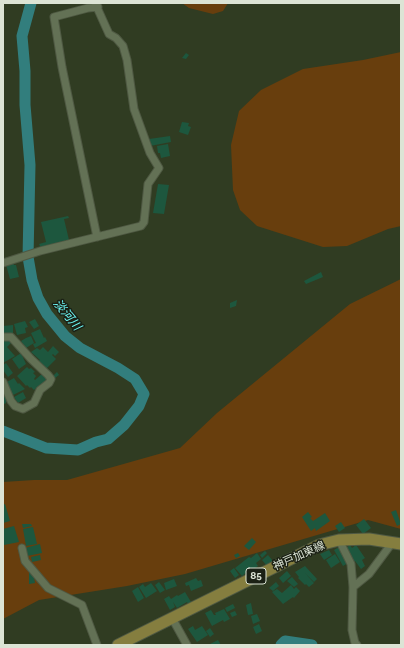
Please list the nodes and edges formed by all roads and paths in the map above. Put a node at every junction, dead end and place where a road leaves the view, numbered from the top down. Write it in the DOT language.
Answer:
graph roads {
  1 [pos="97,5"];
  2 [pos="97,237"];
  3 [pos="3,263"];
  4 [pos="3,337"];
  5 [pos="3,382"];
  6 [pos="339,540"];
  7 [pos="397,544"];
  8 [pos="22,548"];
  9 [pos="353,587"];
  10 [pos="172,618"];
  11 [pos="97,645"];
  12 [pos="118,645"];
  13 [pos="187,645"];
  14 [pos="357,645"];
  1 -- 2 [label="street"];
  1 -- 2 [label="street"];
  2 -- 3 [label="street"];
  4 -- 5 [label="street"];
  6 -- 7 [label="main road, 神戸加東線 / 85"];
  6 -- 9 [label="street"];
  6 -- 10 [label="main road, 神戸加東線 / 85"];
  7 -- 9 [label="street"];
  8 -- 11 [label="street"];
  9 -- 14 [label="street"];
  10 -- 12 [label="main road, 神戸加東線 / 85"];
  10 -- 13 [label="street"];
}
